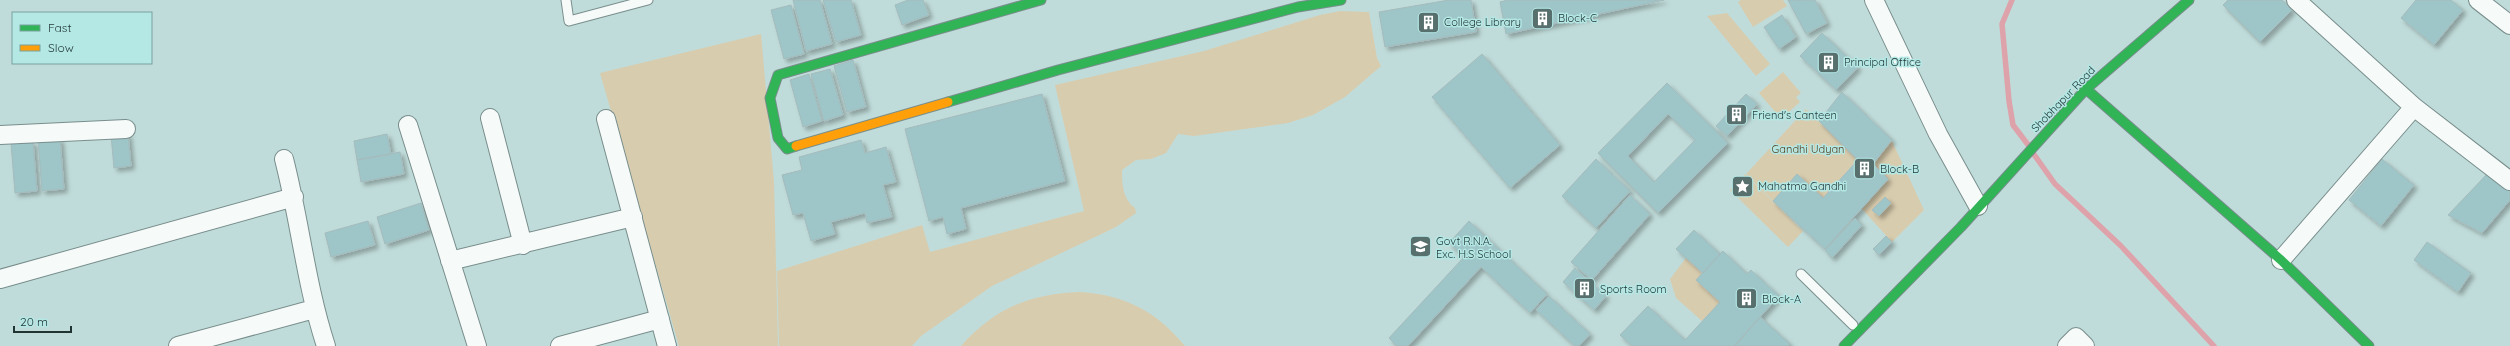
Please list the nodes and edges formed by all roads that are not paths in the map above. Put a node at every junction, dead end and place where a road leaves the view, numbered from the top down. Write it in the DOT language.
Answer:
graph roads {
  1 [pos="566,0"];
  2 [pos="648,0"];
  3 [pos="1041,0"];
  4 [pos="1341,0"];
  5 [pos="1874,0"];
  6 [pos="2189,0"];
  7 [pos="2296,0"];
  8 [pos="2478,0"];
  9 [pos="2510,25"];
  10 [pos="2086,89"];
  11 [pos="2414,107"];
  12 [pos="490,118"];
  13 [pos="606,119"];
  14 [pos="408,125"];
  15 [pos="126,129"];
  16 [pos="0,135"];
  17 [pos="284,159"];
  18 [pos="2510,181"];
  19 [pos="294,197"];
  20 [pos="1978,206"];
  21 [pos="632,217"];
  22 [pos="523,244"];
  23 [pos="2280,260"];
  24 [pos="450,261"];
  25 [pos="1800,274"];
  26 [pos="0,279"];
  27 [pos="314,309"];
  28 [pos="660,319"];
  29 [pos="1853,325"];
  30 [pos="178,346"];
  31 [pos="326,346"];
  32 [pos="477,346"];
  33 [pos="560,346"];
  34 [pos="667,346"];
  35 [pos="1834,346"];
  36 [pos="1844,346"];
  37 [pos="2067,346"];
  38 [pos="2085,346"];
  39 [pos="2369,346"];
  1 -- 2 [label="lane"];
  3 -- 4 [label="street"];
  5 -- 20 [label="street"];
  6 -- 10 [label="street, Shobhapur Road"];
  7 -- 11 [label="street"];
  8 -- 9 [label="street"];
  10 -- 20 [label="street, Shobhapur Road"];
  10 -- 23 [label="street"];
  11 -- 18 [label="street"];
  11 -- 23 [label="street"];
  12 -- 22 [label="street"];
  13 -- 21 [label="street"];
  14 -- 24 [label="street"];
  15 -- 16 [label="street"];
  17 -- 19 [label="street"];
  19 -- 26 [label="street"];
  19 -- 27 [label="street"];
  20 -- 29 [label="street, Shobhapur Road"];
  20 -- 36 [label="street, Shobhapur Road"];
  21 -- 22 [label="street"];
  21 -- 28 [label="street"];
  22 -- 24 [label="street"];
  23 -- 39 [label="street"];
  24 -- 32 [label="street"];
  25 -- 29 [label="lane"];
  27 -- 30 [label="street"];
  27 -- 31 [label="street"];
  28 -- 33 [label="street"];
  28 -- 34 [label="street"];
  29 -- 35 [label="street, Shobhapur Road"];
  37 -- 38 [label="street"];
}
